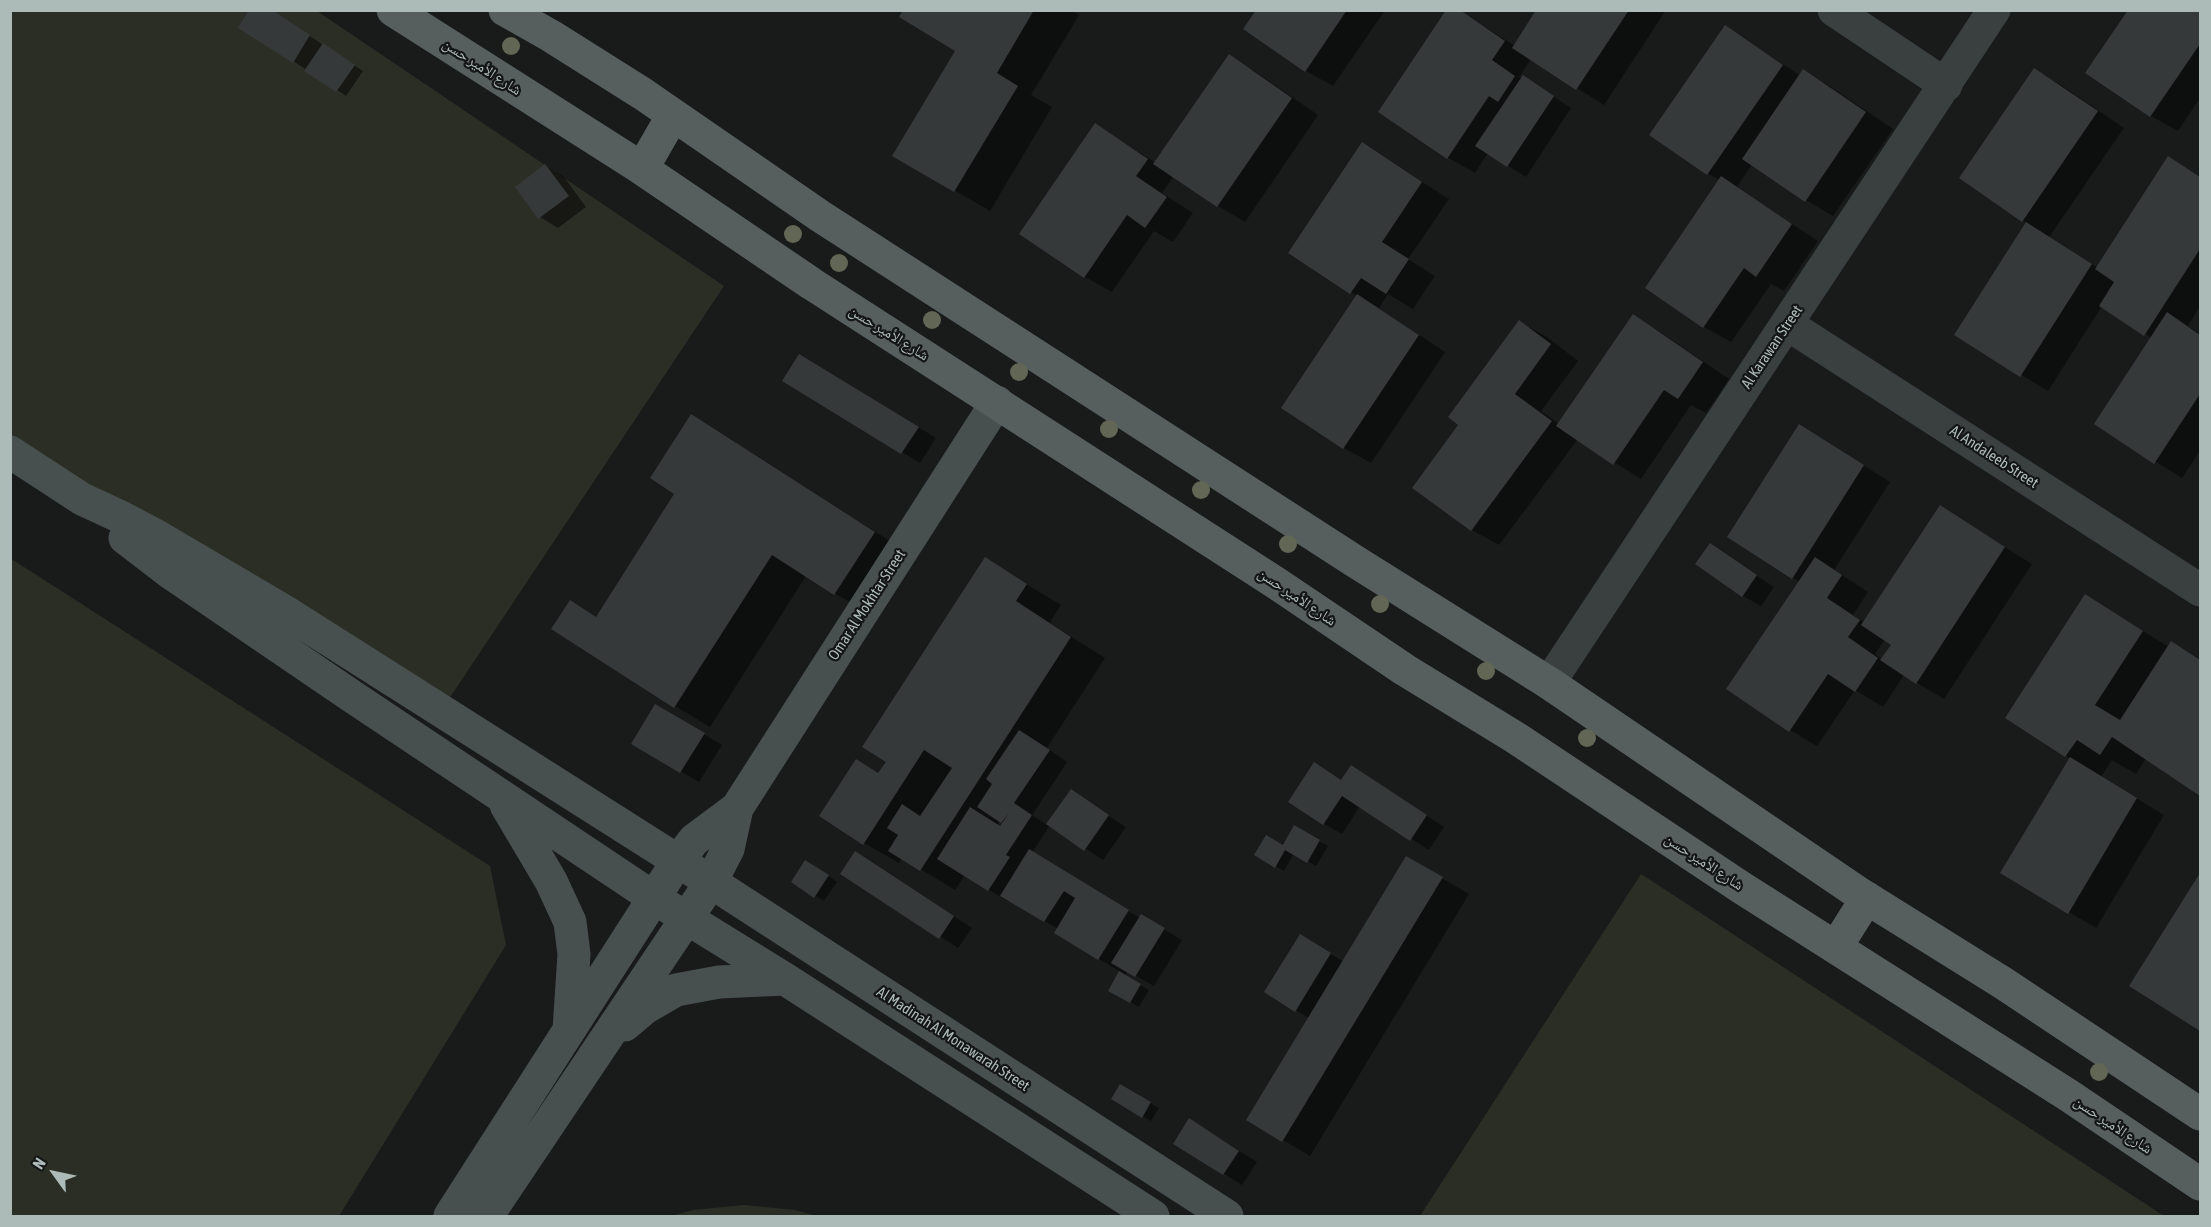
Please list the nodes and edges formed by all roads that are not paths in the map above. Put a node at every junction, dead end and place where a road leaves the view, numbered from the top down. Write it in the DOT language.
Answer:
graph roads {
  1 [pos="393,10"];
  2 [pos="505,10"];
  3 [pos="1834,10"];
  4 [pos="1994,10"];
  5 [pos="1946,85"];
  6 [pos="673,116"];
  7 [pos="642,170"];
  8 [pos="1787,324"];
  9 [pos="997,402"];
  10 [pos="10,452"];
  11 [pos="82,499"];
  12 [pos="2200,590"];
  13 [pos="1549,683"];
  14 [pos="500,795"];
  15 [pos="737,808"];
  16 [pos="677,862"];
  17 [pos="711,882"];
  18 [pos="654,898"];
  19 [pos="1867,898"];
  20 [pos="686,918"];
  21 [pos="1836,947"];
  22 [pos="785,979"];
  23 [pos="569,1033"];
  24 [pos="601,1046"];
  25 [pos="2200,1114"];
  26 [pos="2200,1184"];
  27 [pos="450,1216"];
  28 [pos="487,1216"];
  29 [pos="1153,1216"];
  30 [pos="1227,1216"];
  1 -- 7 [label="main road, شارع الأمير حسن"];
  2 -- 6 [label="main road"];
  3 -- 5 [label="street"];
  4 -- 5 [label="street, Al Karawan Street"];
  5 -- 8 [label="street, Al Karawan Street"];
  6 -- 7 [label="main road"];
  6 -- 13 [label="main road"];
  7 -- 9 [label="main road, شارع الأمير حسن"];
  8 -- 12 [label="street, Al Andaleeb Street"];
  8 -- 13 [label="street, Al Karawan Street"];
  9 -- 15 [label="main road, Omar Al Mokhtar Street"];
  9 -- 21 [label="main road, شارع الأمير حسن"];
  10 -- 11 [label="main road"];
  11 -- 14 [label="main road"];
  11 -- 16 [label="main road, Al Madinah Al Monawarah Street"];
  13 -- 19 [label="main road"];
  14 -- 18 [label="main road"];
  14 -- 23 [label="main road"];
  15 -- 16 [label="main road"];
  15 -- 17 [label="main road"];
  16 -- 17 [label="main road, Al Madinah Al Monawarah Street"];
  16 -- 18 [label="main road"];
  17 -- 20 [label="main road"];
  17 -- 30 [label="main road, Al Madinah Al Monawarah Street"];
  18 -- 20 [label="main road"];
  18 -- 23 [label="main road"];
  19 -- 21 [label="main road"];
  19 -- 25 [label="main road"];
  20 -- 22 [label="main road"];
  20 -- 24 [label="main road"];
  21 -- 26 [label="main road, شارع الأمير حسن"];
  22 -- 24 [label="main road"];
  22 -- 29 [label="main road"];
  23 -- 27 [label="main road"];
  24 -- 28 [label="main road"];
}
